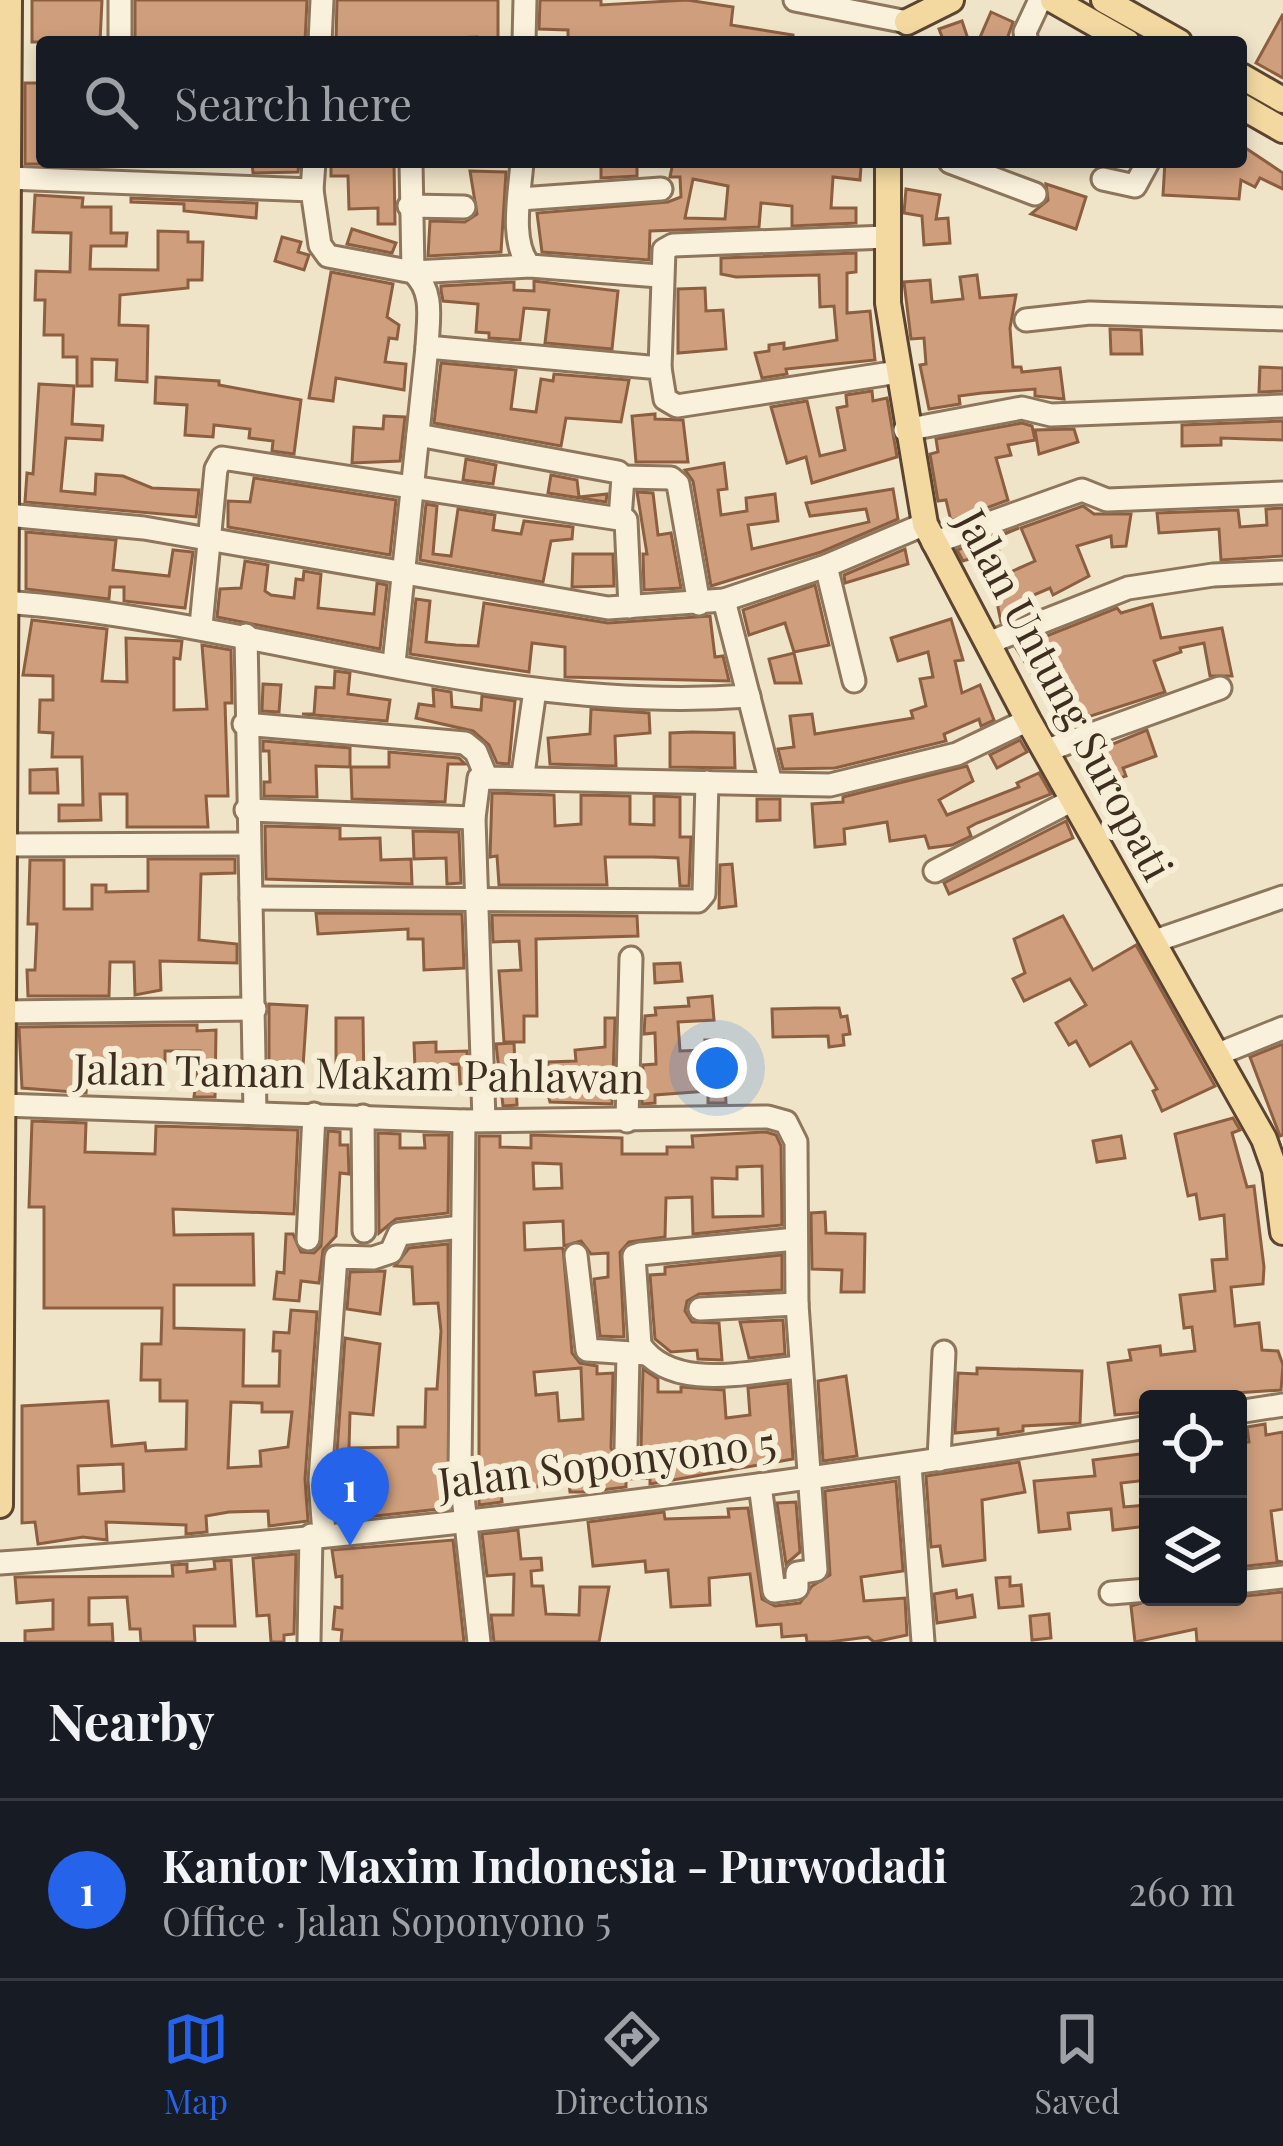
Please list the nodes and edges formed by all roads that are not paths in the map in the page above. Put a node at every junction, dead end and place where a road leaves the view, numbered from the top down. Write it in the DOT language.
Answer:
graph roads {
  1 [pos="9,0"];
  2 [pos="120,0"];
  3 [pos="322,0"];
  4 [pos="524,0"];
  5 [pos="795,0"];
  6 [pos="950,0"];
  7 [pos="1040,0"];
  8 [pos="1053,0"];
  9 [pos="1104,0"];
  10 [pos="904,21"];
  11 [pos="120,36"];
  12 [pos="320,36"];
  13 [pos="524,36"];
  14 [pos="1028,36"];
  15 [pos="1116,36"];
  16 [pos="1168,36"];
  17 [pos="1247,79"];
  18 [pos="1283,100"];
  19 [pos="1247,109"];
  20 [pos="1283,130"];
  21 [pos="4,138"];
  22 [pos="314,168"];
  23 [pos="411,168"];
  24 [pos="522,168"];
  25 [pos="888,168"];
  26 [pos="966,168"];
  27 [pos="1145,168"];
  28 [pos="121,172"];
  29 [pos="8,178"];
  30 [pos="1103,179"];
  31 [pos="312,190"];
  32 [pos="661,190"];
  33 [pos="1035,194"];
  34 [pos="520,199"];
  35 [pos="409,206"];
  36 [pos="464,207"];
  37 [pos="887,237"];
  38 [pos="530,266"];
  39 [pos="413,272"];
  40 [pos="659,276"];
  41 [pos="1283,319"];
  42 [pos="1026,320"];
  43 [pos="427,347"];
  44 [pos="660,368"];
  45 [pos="898,372"];
  46 [pos="1283,406"];
  47 [pos="905,430"];
  48 [pos="418,435"];
  49 [pos="623,477"];
  50 [pos="414,488"];
  51 [pos="1283,493"];
  52 [pos="7,515"];
  53 [pos="620,519"];
  54 [pos="929,533"];
  55 [pos="211,542"];
  56 [pos="826,566"];
  57 [pos="1283,572"];
  58 [pos="406,575"];
  59 [pos="3,595"];
  60 [pos="724,600"];
  61 [pos="699,604"];
  62 [pos="630,608"];
  63 [pos="201,626"];
  64 [pos="246,635"];
  65 [pos="988,643"];
  66 [pos="394,663"];
  67 [pos="854,681"];
  68 [pos="1220,688"];
  69 [pos="535,690"];
  70 [pos="749,696"];
  71 [pos="1028,720"];
  72 [pos="244,724"];
  73 [pos="2,735"];
  74 [pos="1045,751"];
  75 [pos="485,774"];
  76 [pos="523,775"];
  77 [pos="707,782"];
  78 [pos="771,783"];
  79 [pos="1072,800"];
  80 [pos="246,810"];
  81 [pos="474,818"];
  82 [pos="248,844"];
  83 [pos="4,845"];
  84 [pos="935,871"];
  85 [pos="251,898"];
  86 [pos="1283,898"];
  87 [pos="478,901"];
  88 [pos="1152,942"];
  89 [pos="631,958"];
  90 [pos="255,1009"];
  91 [pos="3,1012"];
  92 [pos="1283,1028"];
  93 [pos="1216,1055"];
  94 [pos="2,1105"];
  95 [pos="255,1113"];
  96 [pos="314,1114"];
  97 [pos="363,1117"];
  98 [pos="474,1121"];
  99 [pos="627,1121"];
  100 [pos="1,1138"];
  101 [pos="461,1227"];
  102 [pos="364,1231"];
  103 [pos="1283,1232"];
  104 [pos="308,1239"];
  105 [pos="796,1239"];
  106 [pos="575,1255"];
  107 [pos="796,1304"];
  108 [pos="700,1309"];
  109 [pos="944,1352"];
  110 [pos="637,1354"];
  111 [pos="800,1366"];
  112 [pos="1283,1405"];
  113 [pos="1247,1411"];
  114 [pos="1139,1428"];
  115 [pos="626,1448"];
  116 [pos="939,1460"];
  117 [pos="910,1465"];
  118 [pos="808,1479"];
  119 [pos="760,1485"];
  120 [pos="0,1505"];
  121 [pos="465,1520"];
  122 [pos="318,1534"];
  123 [pos="0,1563"];
  124 [pos="1283,1577"];
  125 [pos="1247,1581"];
  126 [pos="1139,1591"];
  127 [pos="1111,1593"];
  128 [pos="310,1642"];
  129 [pos="479,1642"];
  130 [pos="922,1642"];
  1 -- 21 [label="main road"];
  2 -- 11 [label="street"];
  3 -- 12 [label="street"];
  4 -- 13 [label="street"];
  5 -- 10 [label="street"];
  6 -- 10 [label="main road"];
  7 -- 14 [label="street"];
  8 -- 15 [label="main road"];
  9 -- 16 [label="main road"];
  17 -- 18 [label="main road"];
  19 -- 20 [label="main road"];
  21 -- 29 [label="main road"];
  22 -- 31 [label="street"];
  23 -- 35 [label="street"];
  24 -- 34 [label="street"];
  25 -- 37 [label="main road, Jalan Untung Suropati"];
  26 -- 33 [label="street"];
  27 -- 30 [label="street"];
  28 -- 29 [label="street"];
  28 -- 31 [label="street"];
  29 -- 52 [label="main road"];
  31 -- 39 [label="street"];
  32 -- 34 [label="street"];
  34 -- 38 [label="street"];
  35 -- 36 [label="street"];
  35 -- 39 [label="street"];
  37 -- 40 [label="street"];
  37 -- 45 [label="main road, Jalan Untung Suropati"];
  38 -- 39 [label="street"];
  38 -- 40 [label="street"];
  39 -- 43 [label="street"];
  40 -- 44 [label="street"];
  41 -- 42 [label="street"];
  43 -- 44 [label="street"];
  43 -- 48 [label="street"];
  44 -- 45 [label="street"];
  45 -- 47 [label="main road, Jalan Untung Suropati"];
  46 -- 47 [label="street"];
  47 -- 54 [label="main road, Jalan Untung Suropati"];
  48 -- 49 [label="street"];
  48 -- 50 [label="street"];
  49 -- 53 [label="street"];
  49 -- 61 [label="street"];
  50 -- 53 [label="street"];
  50 -- 55 [label="street"];
  50 -- 58 [label="street"];
  51 -- 54 [label="street"];
  52 -- 55 [label="street"];
  52 -- 59 [label="main road"];
  53 -- 62 [label="street"];
  54 -- 56 [label="street"];
  54 -- 65 [label="main road, Jalan Untung Suropati"];
  55 -- 58 [label="street"];
  55 -- 63 [label="street"];
  56 -- 60 [label="street"];
  56 -- 67 [label="street"];
  57 -- 65 [label="street"];
  58 -- 62 [label="street"];
  58 -- 66 [label="street"];
  59 -- 63 [label="street"];
  59 -- 73 [label="main road"];
  60 -- 61 [label="street"];
  60 -- 70 [label="street"];
  61 -- 62 [label="street"];
  63 -- 64 [label="street"];
  64 -- 66 [label="street"];
  64 -- 72 [label="street"];
  65 -- 71 [label="main road, Jalan Untung Suropati"];
  66 -- 69 [label="street"];
  68 -- 74 [label="street"];
  69 -- 70 [label="street"];
  69 -- 76 [label="street"];
  70 -- 78 [label="street"];
  71 -- 74 [label="main road, Jalan Untung Suropati"];
  71 -- 78 [label="street"];
  72 -- 75 [label="street"];
  72 -- 80 [label="street"];
  73 -- 83 [label="main road"];
  74 -- 79 [label="main road, Jalan Untung Suropati"];
  75 -- 76 [label="street"];
  75 -- 81 [label="street"];
  76 -- 77 [label="street"];
  77 -- 78 [label="street"];
  77 -- 87 [label="street"];
  79 -- 84 [label="street"];
  79 -- 88 [label="main road, Jalan Untung Suropati"];
  80 -- 81 [label="street"];
  80 -- 82 [label="street"];
  81 -- 87 [label="street"];
  82 -- 83 [label="street"];
  82 -- 85 [label="street"];
  83 -- 91 [label="main road"];
  85 -- 87 [label="street"];
  85 -- 90 [label="street"];
  86 -- 88 [label="street"];
  87 -- 98 [label="street"];
  88 -- 93 [label="main road, Jalan Untung Suropati"];
  89 -- 99 [label="street"];
  90 -- 91 [label="street"];
  90 -- 95 [label="street"];
  91 -- 94 [label="main road"];
  92 -- 93 [label="street"];
  93 -- 103 [label="main road, Jalan Untung Suropati"];
  94 -- 95 [label="street, Jalan Taman Makam Pahlawan"];
  94 -- 100 [label="main road"];
  95 -- 96 [label="street, Jalan Taman Makam Pahlawan"];
  96 -- 97 [label="street, Jalan Taman Makam Pahlawan"];
  96 -- 104 [label="street"];
  97 -- 98 [label="street, Jalan Taman Makam Pahlawan"];
  97 -- 102 [label="street"];
  98 -- 99 [label="street, Jalan Taman Makam Pahlawan"];
  98 -- 101 [label="street"];
  99 -- 105 [label="street, Jalan Taman Makam Pahlawan"];
  100 -- 120 [label="main road"];
  101 -- 121 [label="street"];
  101 -- 122 [label="street"];
  105 -- 107 [label="street, Jalan Taman Makam Pahlawan"];
  105 -- 110 [label="street"];
  106 -- 110 [label="street"];
  107 -- 108 [label="street"];
  107 -- 111 [label="street, Jalan Taman Makam Pahlawan"];
  109 -- 116 [label="street"];
  110 -- 111 [label="street"];
  110 -- 115 [label="street"];
  111 -- 118 [label="street, Jalan Taman Makam Pahlawan"];
  112 -- 113 [label="street"];
  114 -- 116 [label="street, Jalan Soponyono 5"];
  116 -- 117 [label="street, Jalan Soponyono 5"];
  117 -- 118 [label="street, Jalan Soponyono 5"];
  117 -- 130 [label="street"];
  118 -- 119 [label="street, Jalan Soponyono 5"];
  118 -- 119 [label="street, Jalan Taman Makam Pahlawan"];
  119 -- 121 [label="street, Jalan Soponyono 5"];
  121 -- 122 [label="street, Jalan Soponyono 5"];
  121 -- 129 [label="street"];
  122 -- 123 [label="street, Jalan Soponyono 5"];
  122 -- 128 [label="street"];
  124 -- 125 [label="street"];
  126 -- 127 [label="street"];
}
